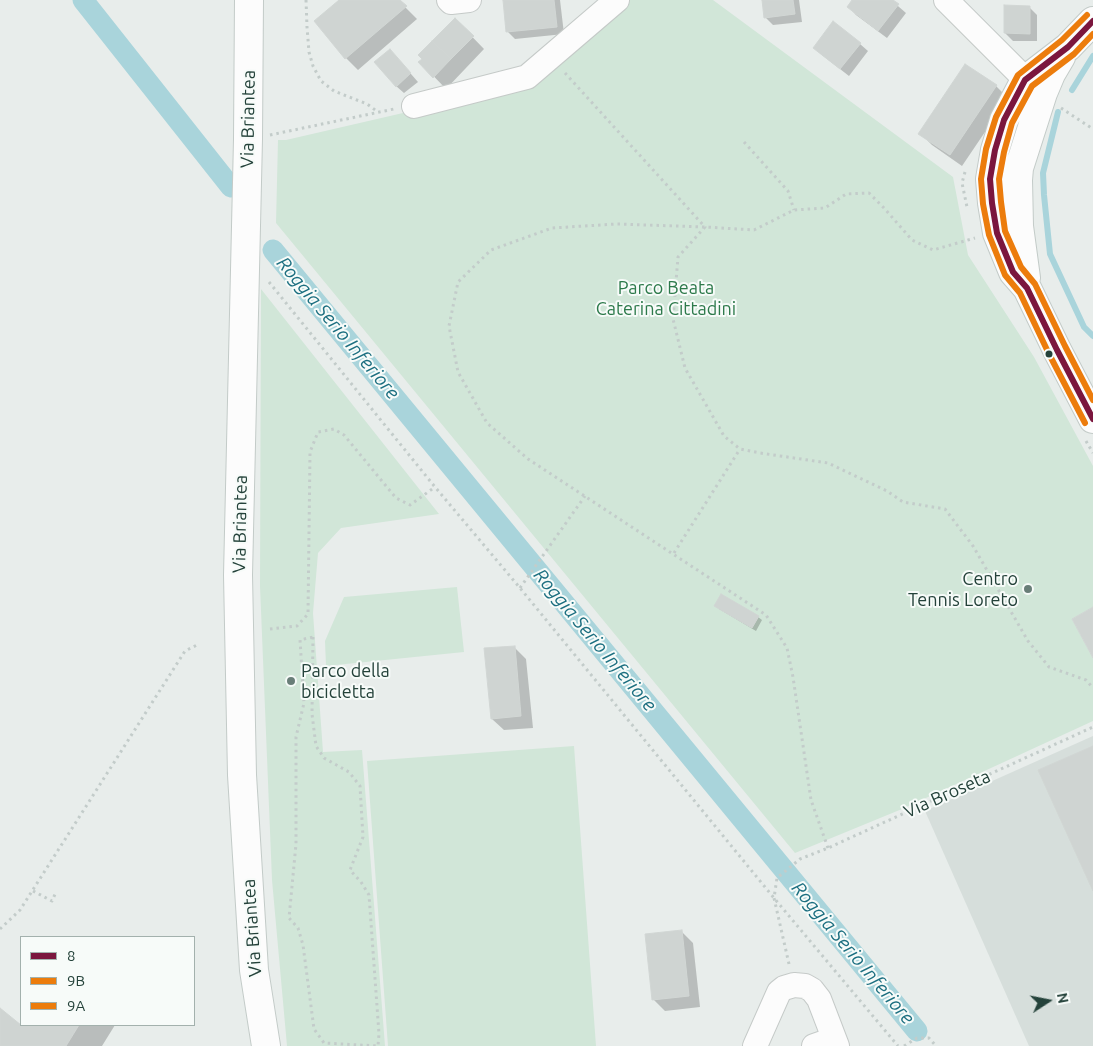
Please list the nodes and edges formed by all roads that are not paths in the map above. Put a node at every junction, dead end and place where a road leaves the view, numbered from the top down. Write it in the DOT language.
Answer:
graph roads {
  1 [pos="249,0"];
  2 [pos="449,0"];
  3 [pos="469,0"];
  4 [pos="617,0"];
  5 [pos="946,0"];
  6 [pos="1093,22"];
  7 [pos="1042,93"];
  8 [pos="414,106"];
  9 [pos="1027,288"];
  10 [pos="1093,419"];
  11 [pos="829,1044"];
  12 [pos="266,1046"];
  13 [pos="755,1046"];
  1 -- 12 [label="main road, Via Briantea"];
  2 -- 3 [label="street"];
  4 -- 8 [label="street"];
  5 -- 7 [label="street"];
  6 -- 7 [label="main road"];
  7 -- 9 [label="main road"];
  7 -- 9 [label="main road"];
  9 -- 10 [label="main road"];
  11 -- 13 [label="street"];
}
